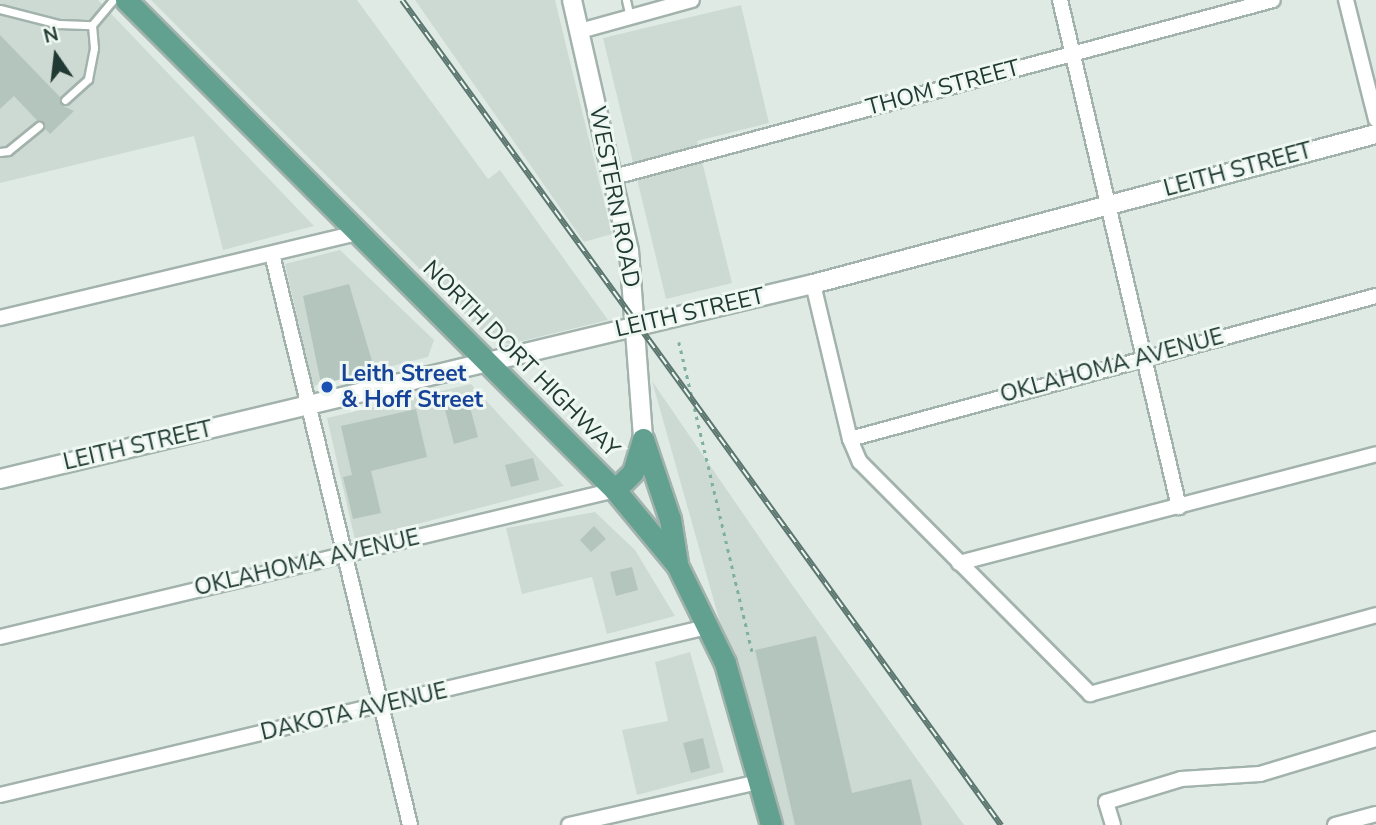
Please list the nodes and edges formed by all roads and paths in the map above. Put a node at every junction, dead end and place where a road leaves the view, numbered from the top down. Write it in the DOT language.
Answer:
graph roads {
  1 [pos="113,0"];
  2 [pos="126,0"];
  3 [pos="572,0"];
  4 [pos="626,0"];
  5 [pos="692,0"];
  6 [pos="1060,0"];
  7 [pos="1273,0"];
  8 [pos="1346,0"];
  9 [pos="0,9"];
  10 [pos="630,17"];
  11 [pos="92,25"];
  12 [pos="580,32"];
  13 [pos="1073,52"];
  14 [pos="65,100"];
  15 [pos="1376,119"];
  16 [pos="39,125"];
  17 [pos="1376,134"];
  18 [pos="0,152"];
  19 [pos="614,177"];
  20 [pos="1110,204"];
  21 [pos="358,233"];
  22 [pos="272,254"];
  23 [pos="813,284"];
  24 [pos="1376,296"];
  25 [pos="0,318"];
  26 [pos="637,326"];
  27 [pos="679,342"];
  28 [pos="1144,358"];
  29 [pos="486,363"];
  30 [pos="310,405"];
  31 [pos="643,439"];
  32 [pos="850,439"];
  33 [pos="1376,454"];
  34 [pos="0,479"];
  35 [pos="615,490"];
  36 [pos="1179,507"];
  37 [pos="344,555"];
  38 [pos="959,564"];
  39 [pos="677,565"];
  40 [pos="1376,615"];
  41 [pos="708,626"];
  42 [pos="0,637"];
  43 [pos="752,652"];
  44 [pos="380,706"];
  45 [pos="1376,739"];
  46 [pos="759,782"];
  47 [pos="0,795"];
  48 [pos="1376,814"];
  49 [pos="410,825"];
  50 [pos="569,825"];
  51 [pos="771,825"];
  52 [pos="1113,825"];
  53 [pos="1335,825"];
  1 -- 11 [label="lane"];
  2 -- 21 [label="main road, NORTH DORT HIGHWAY"];
  3 -- 12 [label="street, WESTERN ROAD"];
  4 -- 10 [label="lane"];
  5 -- 10 [label="street"];
  6 -- 13 [label="street"];
  7 -- 13 [label="street, THOM STREET"];
  8 -- 15 [label="street"];
  9 -- 11 [label="lane"];
  10 -- 12 [label="street"];
  11 -- 14 [label="lane"];
  12 -- 19 [label="street, WESTERN ROAD"];
  13 -- 19 [label="street, THOM STREET"];
  13 -- 20 [label="street"];
  16 -- 18 [label="lane"];
  17 -- 20 [label="street, LEITH STREET"];
  19 -- 26 [label="street, WESTERN ROAD"];
  20 -- 23 [label="street, LEITH STREET"];
  20 -- 28 [label="street"];
  21 -- 22 [label="street"];
  21 -- 29 [label="main road, NORTH DORT HIGHWAY"];
  22 -- 25 [label="street"];
  22 -- 30 [label="street"];
  23 -- 26 [label="street, LEITH STREET"];
  23 -- 32 [label="street"];
  24 -- 28 [label="street, OKLAHOMA AVENUE"];
  26 -- 29 [label="street, LEITH STREET"];
  26 -- 31 [label="street, WESTERN ROAD"];
  27 -- 43 [label="path"];
  28 -- 32 [label="street, OKLAHOMA AVENUE"];
  28 -- 36 [label="street"];
  29 -- 30 [label="street, LEITH STREET"];
  29 -- 35 [label="main road, NORTH DORT HIGHWAY"];
  30 -- 34 [label="street, LEITH STREET"];
  30 -- 37 [label="street"];
  31 -- 35 [label="main road"];
  31 -- 39 [label="main road"];
  32 -- 38 [label="street"];
  33 -- 36 [label="street"];
  35 -- 37 [label="street, OKLAHOMA AVENUE"];
  35 -- 39 [label="main road, NORTH DORT HIGHWAY"];
  36 -- 38 [label="street"];
  37 -- 42 [label="street, OKLAHOMA AVENUE"];
  37 -- 44 [label="street"];
  38 -- 40 [label="street"];
  39 -- 41 [label="main road, NORTH DORT HIGHWAY"];
  41 -- 44 [label="street, DAKOTA AVENUE"];
  41 -- 46 [label="main road, NORTH DORT HIGHWAY"];
  44 -- 47 [label="street, DAKOTA AVENUE"];
  44 -- 49 [label="street"];
  45 -- 52 [label="street"];
  46 -- 50 [label="street"];
  46 -- 51 [label="main road, NORTH DORT HIGHWAY"];
  48 -- 53 [label="street"];
}
